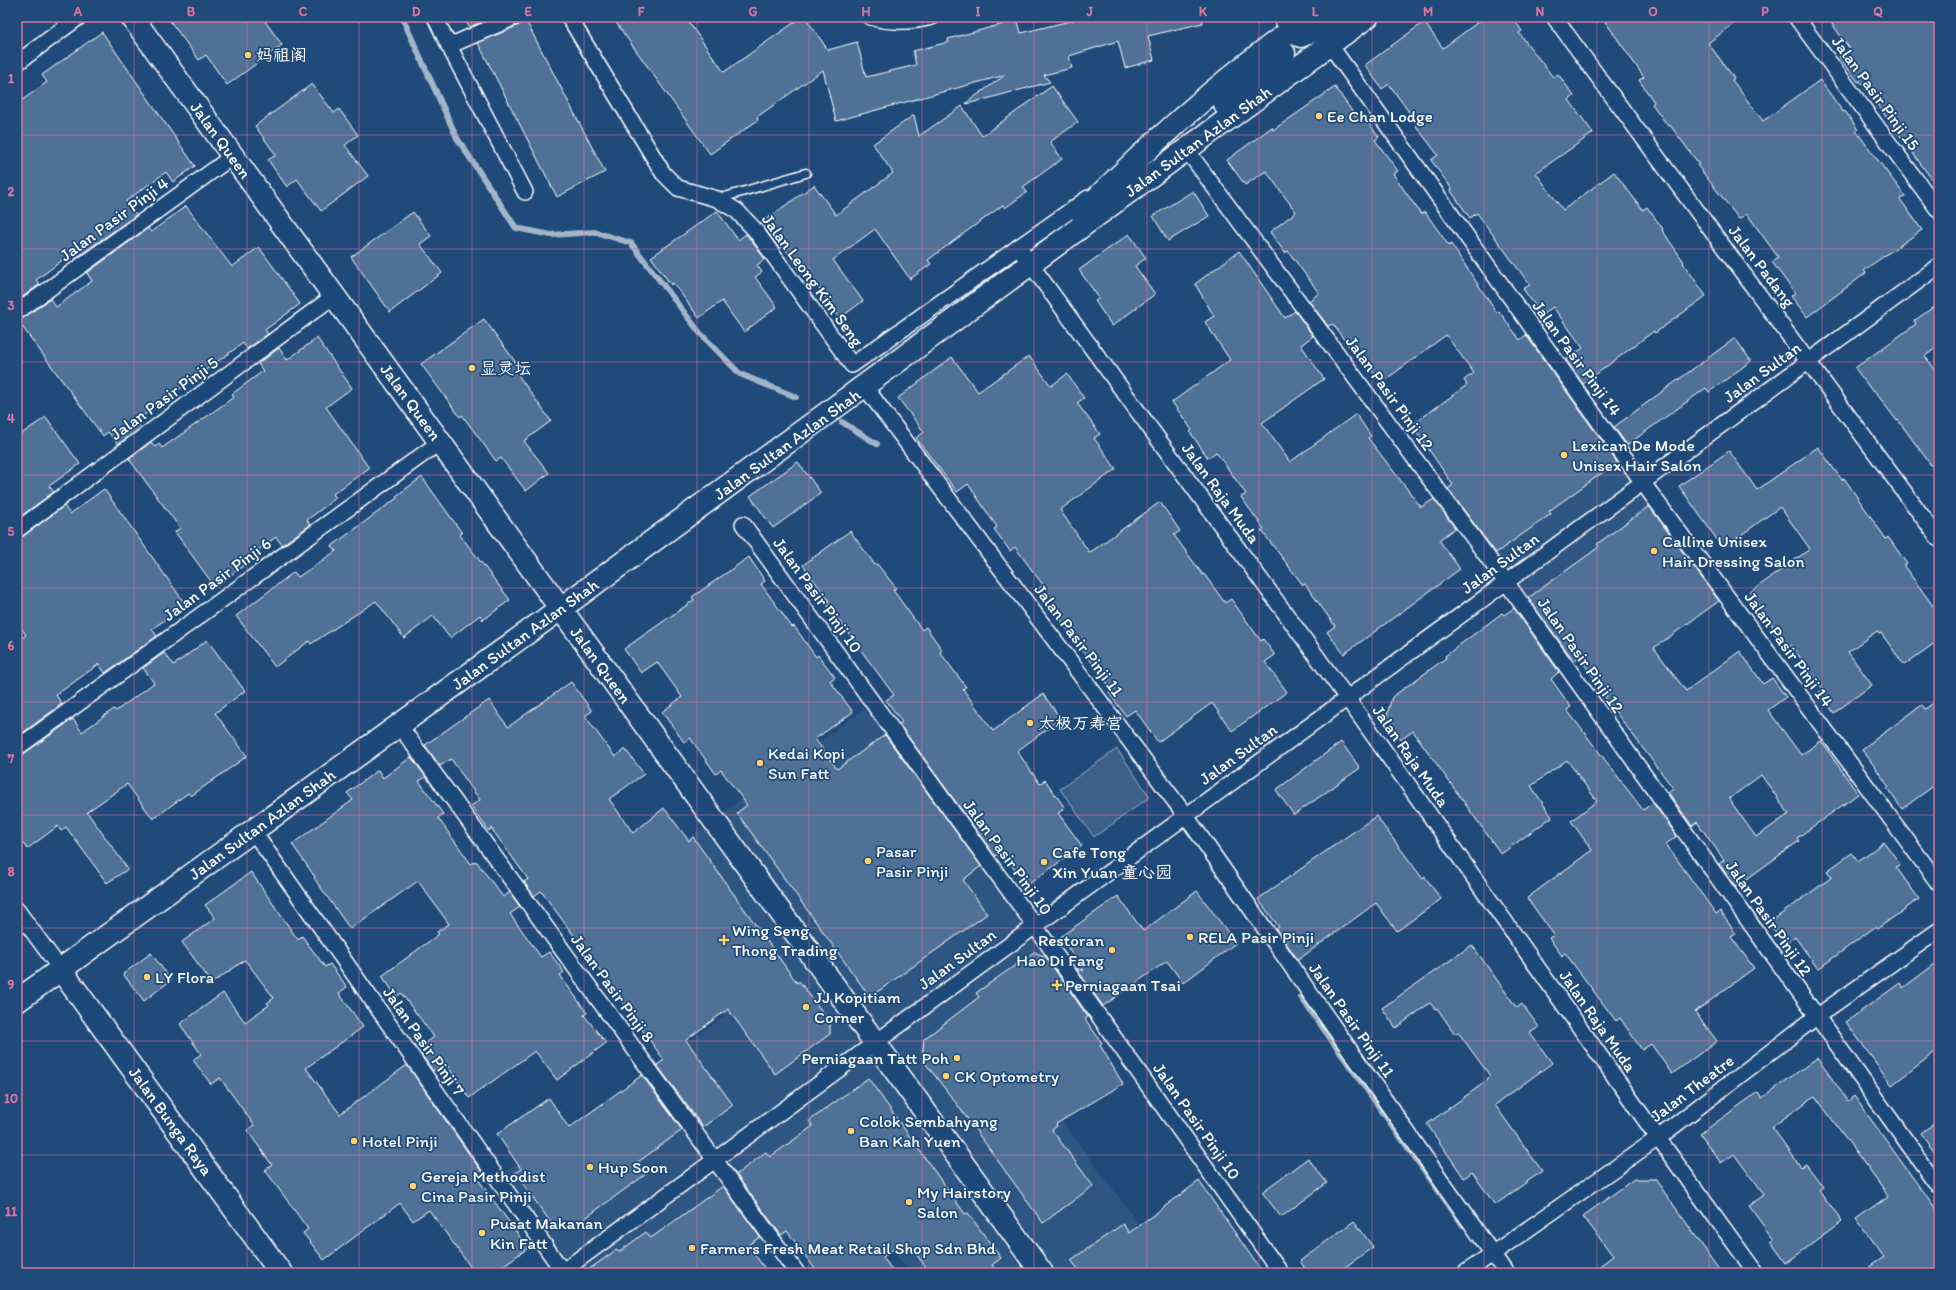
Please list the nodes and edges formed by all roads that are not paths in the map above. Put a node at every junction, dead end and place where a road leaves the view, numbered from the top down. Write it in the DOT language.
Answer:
graph roads {
  1 [pos="79,17"];
  2 [pos="132,17"];
  3 [pos="435,17"];
  4 [pos="515,17"];
  5 [pos="569,17"];
  6 [pos="870,17"];
  7 [pos="932,17"];
  8 [pos="1310,17"];
  9 [pos="1335,17"];
  10 [pos="1367,17"];
  11 [pos="1554,17"];
  12 [pos="1796,17"];
  13 [pos="1285,24"];
  14 [pos="1330,44"];
  15 [pos="449,46"];
  16 [pos="17,63"];
  17 [pos="1186,149"];
  18 [pos="233,156"];
  19 [pos="806,173"];
  20 [pos="1116,178"];
  21 [pos="525,192"];
  22 [pos="717,199"];
  23 [pos="1939,211"];
  24 [pos="1018,247"];
  25 [pos="1030,265"];
  26 [pos="1939,266"];
  27 [pos="334,296"];
  28 [pos="17,312"];
  29 [pos="1809,361"];
  30 [pos="865,387"];
  31 [pos="440,442"];
  32 [pos="1643,482"];
  33 [pos="743,524"];
  34 [pos="17,530"];
  35 [pos="1939,539"];
  36 [pos="1506,582"];
  37 [pos="560,609"];
  38 [pos="1347,698"];
  39 [pos="399,725"];
  40 [pos="17,748"];
  41 [pos="1186,816"];
  42 [pos="253,831"];
  43 [pos="1939,884"];
  44 [pos="17,910"];
  45 [pos="1035,926"];
  46 [pos="1939,930"];
  47 [pos="61,970"];
  48 [pos="17,1001"];
  49 [pos="1816,1017"];
  50 [pos="875,1043"];
  51 [pos="1658,1138"];
  52 [pos="714,1160"];
  53 [pos="1939,1187"];
  54 [pos="1492,1254"];
  55 [pos="562,1272"];
  56 [pos="281,1273"];
  57 [pos="796,1273"];
  58 [pos="1042,1273"];
  59 [pos="1281,1273"];
  60 [pos="1465,1273"];
  61 [pos="1506,1273"];
  62 [pos="1756,1273"];
  1 -- 16 [label="street"];
  2 -- 18 [label="main road, Jalan Queen"];
  3 -- 15 [label="street"];
  4 -- 15 [label="street"];
  5 -- 22 [label="street, Jalan Leong Kim Seng"];
  6 -- 7 [label="street"];
  8 -- 13 [label="main road, Jalan Sultan Azlan Shah"];
  9 -- 13 [label="main road"];
  10 -- 14 [label="main road, Jalan Sultan Azlan Shah"];
  11 -- 29 [label="street, Jalan Padang"];
  12 -- 23 [label="street, Jalan Pasir Pinji 15"];
  13 -- 17 [label="main road"];
  13 -- 20 [label="main road, Jalan Sultan Azlan Shah"];
  14 -- 17 [label="main road, Jalan Sultan Azlan Shah"];
  14 -- 32 [label="street, Jalan Pasir Pinji 14"];
  15 -- 21 [label="street"];
  17 -- 25 [label="main road, Jalan Sultan Azlan Shah"];
  17 -- 36 [label="street, Jalan Pasir Pinji 12"];
  18 -- 27 [label="main road, Jalan Queen"];
  18 -- 28 [label="street, Jalan Pasir Pinji 4"];
  19 -- 22 [label="lane"];
  20 -- 24 [label="street, Jalan Leong Kim Seng"];
  20 -- 25 [label="main road, Jalan Sultan Azlan Shah"];
  22 -- 24 [label="street, Jalan Leong Kim Seng"];
  24 -- 25 [label="street, Jalan Raja Muda"];
  25 -- 30 [label="main road, Jalan Sultan Azlan Shah"];
  25 -- 38 [label="street, Jalan Raja Muda"];
  26 -- 29 [label="street, Jalan Sultan"];
  27 -- 31 [label="main road, Jalan Queen"];
  27 -- 34 [label="street, Jalan Pasir Pinji 5"];
  29 -- 32 [label="street, Jalan Sultan"];
  29 -- 35 [label="street, Jalan Padang"];
  30 -- 37 [label="main road, Jalan Sultan Azlan Shah"];
  30 -- 41 [label="street, Jalan Pasir Pinji 11"];
  31 -- 37 [label="main road, Jalan Queen"];
  31 -- 40 [label="street, Jalan Pasir Pinji 6"];
  32 -- 36 [label="street, Jalan Sultan"];
  32 -- 43 [label="street, Jalan Pasir Pinji 14"];
  33 -- 45 [label="street, Jalan Pasir Pinji 10"];
  36 -- 38 [label="street, Jalan Sultan"];
  36 -- 49 [label="street, Jalan Pasir Pinji 12"];
  37 -- 39 [label="main road, Jalan Sultan Azlan Shah"];
  37 -- 50 [label="main road, Jalan Queen"];
  38 -- 41 [label="street, Jalan Sultan"];
  38 -- 51 [label="street, Jalan Raja Muda"];
  39 -- 42 [label="main road, Jalan Sultan Azlan Shah"];
  39 -- 52 [label="street, Jalan Pasir Pinji 8"];
  41 -- 45 [label="street, Jalan Sultan"];
  41 -- 54 [label="street, Jalan Pasir Pinji 11"];
  42 -- 47 [label="main road, Jalan Sultan Azlan Shah"];
  42 -- 55 [label="street, Jalan Pasir Pinji 7"];
  44 -- 47 [label="street"];
  45 -- 50 [label="street, Jalan Sultan"];
  45 -- 59 [label="street, Jalan Pasir Pinji 10"];
  46 -- 49 [label="street, Jalan Theatre"];
  47 -- 48 [label="main road, Jalan Sultan Azlan Shah"];
  47 -- 56 [label="main road, Jalan Bunga Raya"];
  49 -- 51 [label="street, Jalan Theatre"];
  49 -- 53 [label="street, Jalan Pasir Pinji 12"];
  50 -- 52 [label="street, Jalan Sultan"];
  50 -- 58 [label="main road, Jalan Queen"];
  51 -- 54 [label="street, Jalan Theatre"];
  51 -- 62 [label="street, Jalan Raja Muda"];
  52 -- 55 [label="street, Jalan Sultan"];
  52 -- 57 [label="street, Jalan Pasir Pinji 8"];
  54 -- 60 [label="street, Jalan Theatre"];
  54 -- 61 [label="street, Jalan Pasir Pinji 11"];
}
